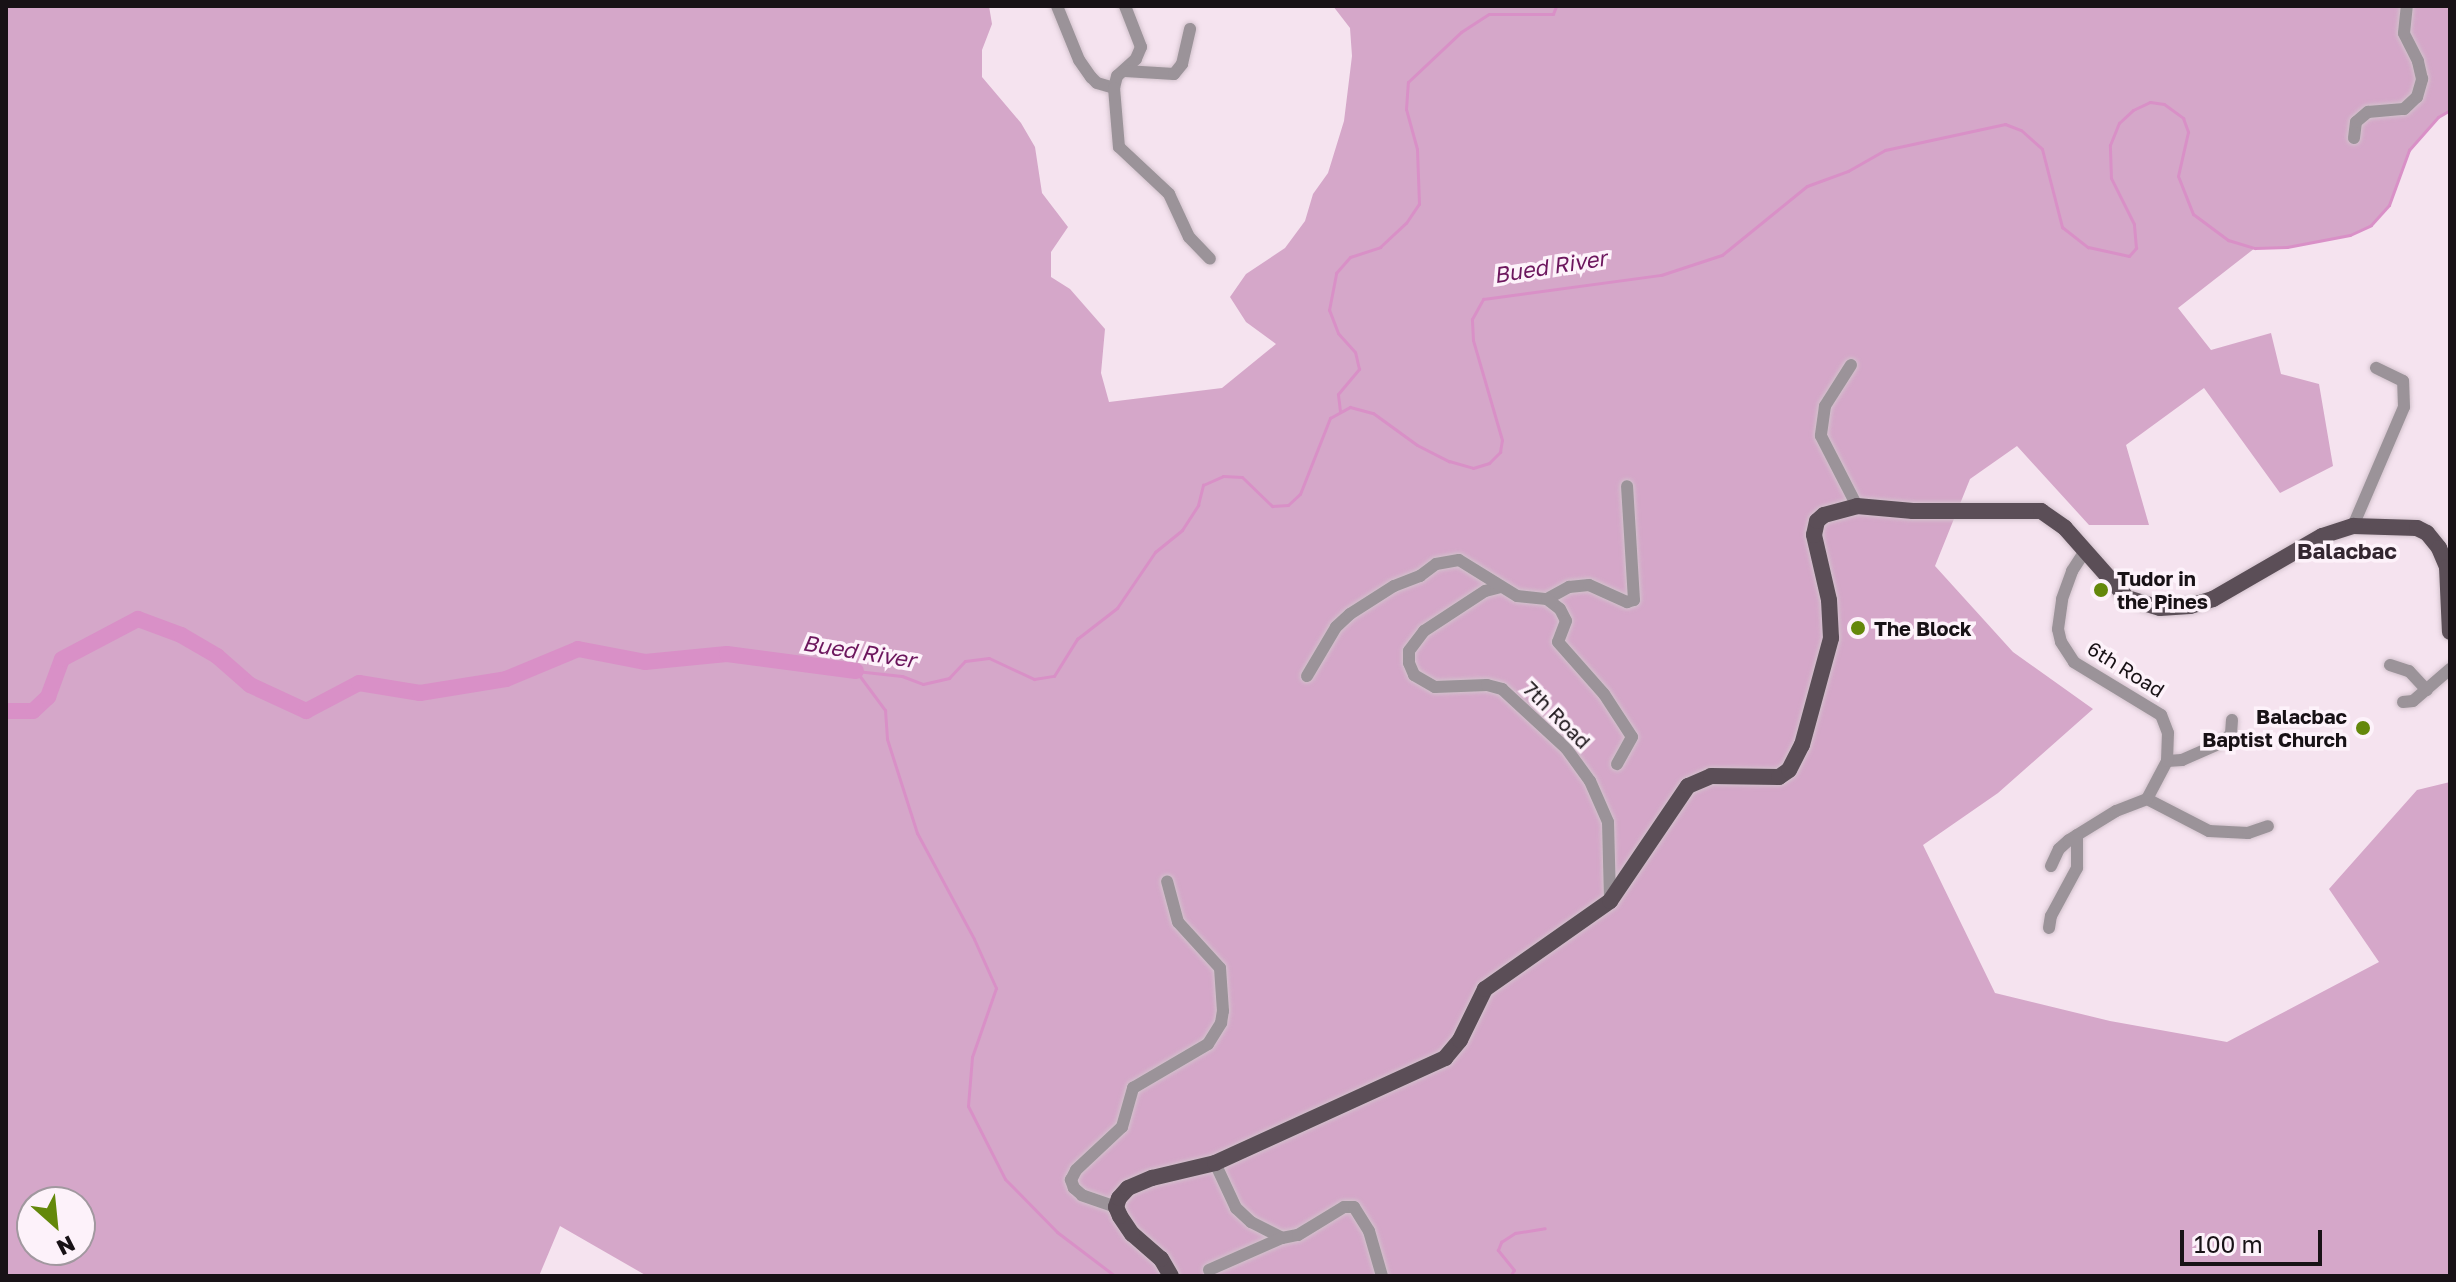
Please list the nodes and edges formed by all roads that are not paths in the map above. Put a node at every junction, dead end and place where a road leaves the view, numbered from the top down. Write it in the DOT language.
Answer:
graph roads {
  1 [pos="1057,6"];
  2 [pos="1125,6"];
  3 [pos="2407,6"];
  4 [pos="1190,29"];
  5 [pos="1125,71"];
  6 [pos="1114,88"];
  7 [pos="2354,138"];
  8 [pos="1210,259"];
  9 [pos="1851,365"];
  10 [pos="2376,368"];
  11 [pos="1627,486"];
  12 [pos="1857,506"];
  13 [pos="2353,526"];
  14 [pos="2085,551"];
  15 [pos="1501,587"];
  16 [pos="1547,599"];
  17 [pos="2450,632"];
  18 [pos="2390,665"];
  19 [pos="2450,669"];
  20 [pos="1307,676"];
  21 [pos="2427,690"];
  22 [pos="2403,702"];
  23 [pos="2232,720"];
  24 [pos="2167,761"];
  25 [pos="1617,764"];
  26 [pos="2147,799"];
  27 [pos="2268,826"];
  28 [pos="2077,835"];
  29 [pos="2051,866"];
  30 [pos="1167,881"];
  31 [pos="1610,901"];
  32 [pos="2049,928"];
  33 [pos="1215,1163"];
  34 [pos="1116,1207"];
  35 [pos="1282,1238"];
  36 [pos="1209,1270"];
  37 [pos="1171,1276"];
  38 [pos="1382,1276"];
  1 -- 6 [label="street"];
  2 -- 5 [label="street"];
  3 -- 7 [label="street"];
  4 -- 5 [label="street"];
  5 -- 6 [label="street"];
  6 -- 8 [label="street"];
  9 -- 12 [label="street"];
  10 -- 13 [label="street"];
  11 -- 16 [label="street"];
  12 -- 14 [label="main road"];
  12 -- 31 [label="main road"];
  13 -- 14 [label="main road"];
  13 -- 17 [label="main road"];
  14 -- 24 [label="street, 6th Road"];
  15 -- 16 [label="street"];
  15 -- 20 [label="street"];
  15 -- 31 [label="street, 7th Road"];
  16 -- 25 [label="street"];
  18 -- 21 [label="street"];
  19 -- 21 [label="street"];
  21 -- 22 [label="street"];
  23 -- 24 [label="street"];
  24 -- 26 [label="street"];
  26 -- 27 [label="street"];
  26 -- 28 [label="street"];
  28 -- 29 [label="street"];
  28 -- 32 [label="street"];
  30 -- 34 [label="street"];
  31 -- 33 [label="main road"];
  33 -- 34 [label="main road"];
  33 -- 35 [label="street"];
  34 -- 37 [label="main road"];
  35 -- 36 [label="street"];
  35 -- 38 [label="street"];
}
